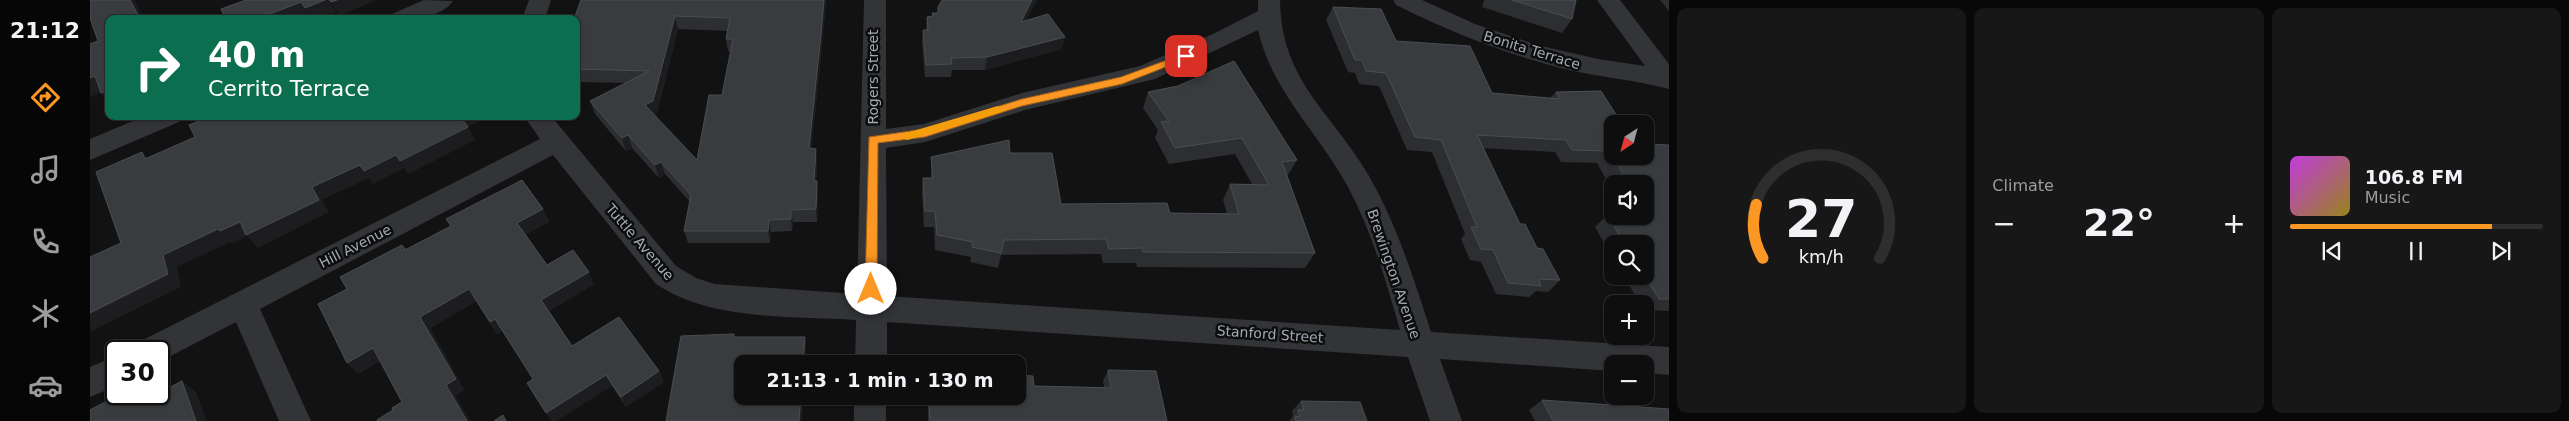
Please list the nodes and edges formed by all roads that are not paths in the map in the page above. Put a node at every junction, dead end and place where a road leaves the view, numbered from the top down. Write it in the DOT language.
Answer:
graph roads {
  1 [pos="540,0"];
  2 [pos="875,0"];
  3 [pos="1404,0"];
  4 [pos="1608,0"];
  5 [pos="442,1"];
  6 [pos="1269,7"];
  7 [pos="409,15"];
  8 [pos="454,15"];
  9 [pos="534,15"];
  10 [pos="1668,79"];
  11 [pos="161,120"];
  12 [pos="539,120"];
  13 [pos="872,140"];
  14 [pos="557,142"];
  15 [pos="90,150"];
  16 [pos="243,304"];
  17 [pos="871,308"];
  18 [pos="170,342"];
  19 [pos="1419,344"];
  20 [pos="871,355"];
  21 [pos="1669,361"];
  22 [pos="105,376"];
  23 [pos="90,383"];
  24 [pos="870,405"];
  25 [pos="296,421"];
  26 [pos="870,421"];
  27 [pos="1446,421"];
  1 -- 9 [label="street"];
  2 -- 13 [label="street, Rogers Street"];
  3 -- 10 [label="street, Bonita Terrace"];
  4 -- 10 [label="street"];
  5 -- 7 [label="street"];
  5 -- 8 [label="street"];
  6 -- 13 [label="street"];
  6 -- 19 [label="street, Brewington Avenue"];
  11 -- 15 [label="street"];
  12 -- 14 [label="street, Tuttle Avenue"];
  13 -- 17 [label="street, Rogers Street"];
  14 -- 16 [label="street, Hill Avenue"];
  14 -- 17 [label="street, Tuttle Avenue"];
  16 -- 18 [label="street, Hill Avenue"];
  16 -- 25 [label="street"];
  17 -- 19 [label="street, Stanford Street"];
  17 -- 20 [label="street, Rogers Street"];
  19 -- 21 [label="street, Stanford Street"];
  19 -- 27 [label="street, Brewington Avenue"];
  22 -- 23 [label="street"];
  24 -- 26 [label="street"];
}
